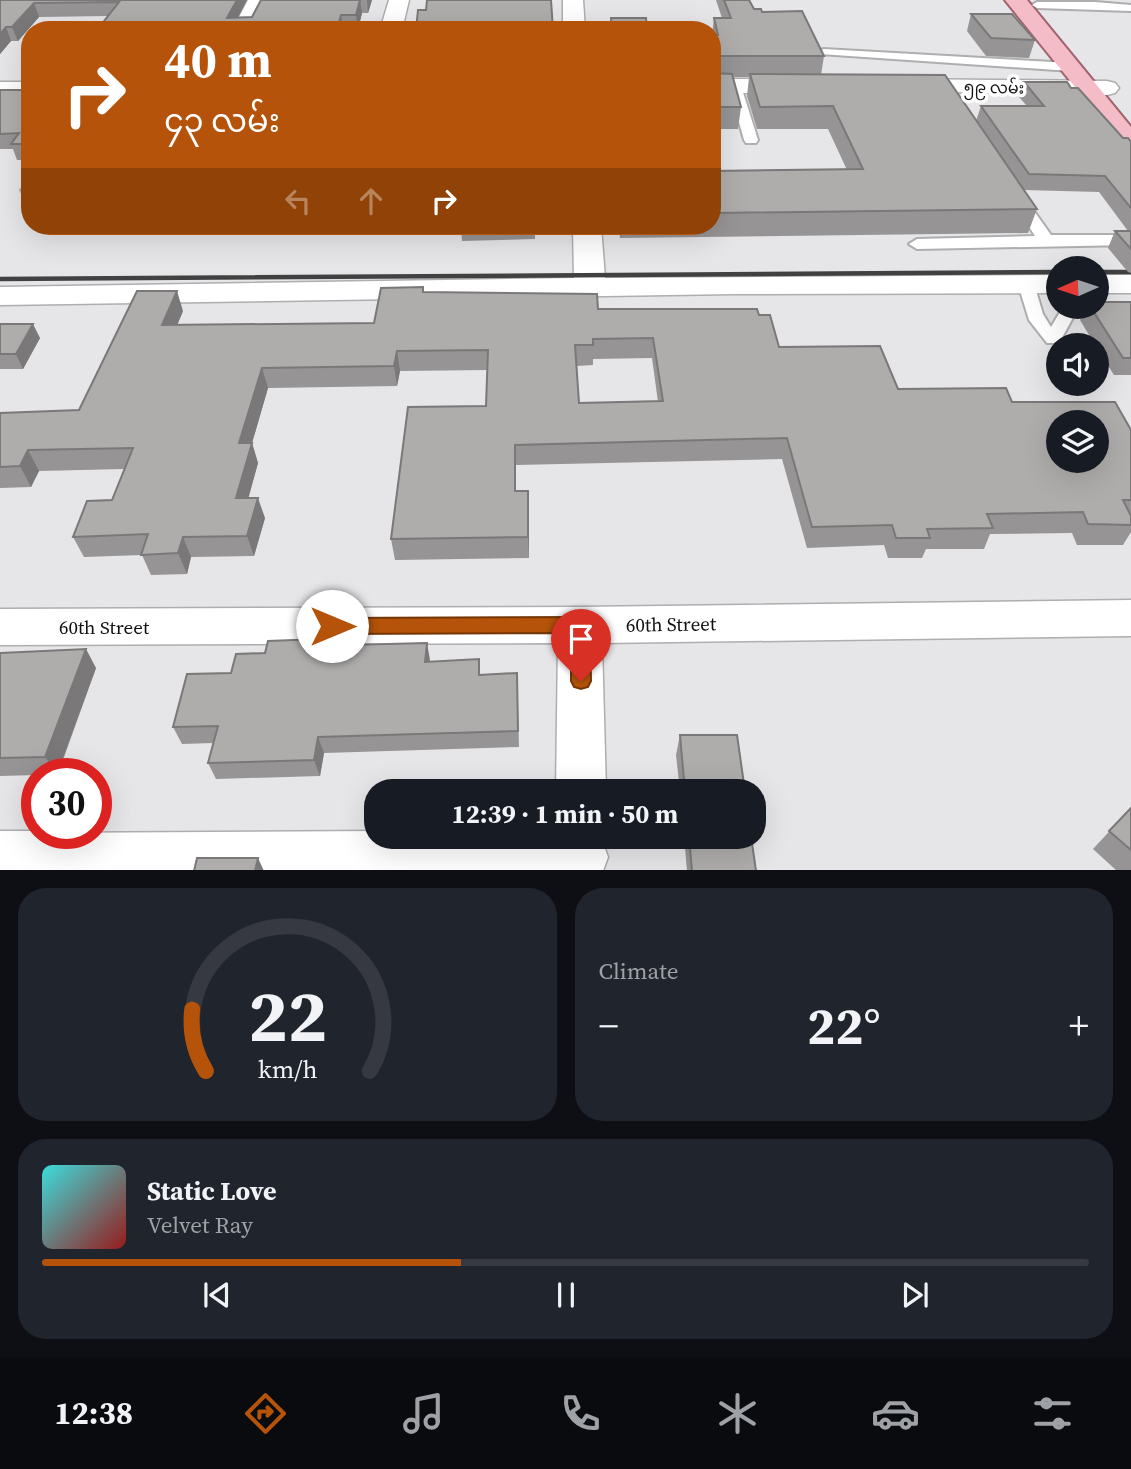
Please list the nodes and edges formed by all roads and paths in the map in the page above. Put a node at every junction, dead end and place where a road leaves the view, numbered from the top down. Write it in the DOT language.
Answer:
graph roads {
  1 [pos="258,0"];
  2 [pos="399,0"];
  3 [pos="573,0"];
  4 [pos="1028,2"];
  5 [pos="1128,5"];
  6 [pos="247,21"];
  7 [pos="393,21"];
  8 [pos="574,21"];
  9 [pos="824,52"];
  10 [pos="1071,67"];
  11 [pos="723,86"];
  12 [pos="817,86"];
  13 [pos="873,86"];
  14 [pos="1098,88"];
  15 [pos="0,89"];
  16 [pos="21,89"];
  17 [pos="1131,116"];
  18 [pos="751,140"];
  19 [pos="1131,145"];
  20 [pos="1009,185"];
  21 [pos="587,235"];
  22 [pos="1046,240"];
  23 [pos="1131,240"];
  24 [pos="917,244"];
  25 [pos="1026,284"];
  26 [pos="1046,284"];
  27 [pos="1110,284"];
  28 [pos="1131,284"];
  29 [pos="590,287"];
  30 [pos="0,296"];
  31 [pos="1064,319"];
  32 [pos="1131,618"];
  33 [pos="580,625"];
  34 [pos="0,628"];
  35 [pos="581,779"];
  36 [pos="582,854"];
  37 [pos="0,858"];
  38 [pos="166,864"];
  1 -- 6 [label="street"];
  2 -- 7 [label="street"];
  3 -- 8 [label="street"];
  4 -- 5 [label="lane"];
  4 -- 10 [label="main road"];
  4 -- 14 [label="main road"];
  9 -- 10 [label="lane"];
  10 -- 14 [label="main road"];
  11 -- 12 [label="street"];
  11 -- 18 [label="lane"];
  13 -- 14 [label="street, ၅၉ လမ်း"];
  14 -- 17 [label="main road"];
  14 -- 19 [label="main road"];
  15 -- 16 [label="street"];
  20 -- 22 [label="lane"];
  21 -- 29 [label="street"];
  22 -- 23 [label="lane"];
  22 -- 24 [label="lane"];
  25 -- 26 [label="street"];
  25 -- 29 [label="street"];
  25 -- 31 [label="lane"];
  27 -- 28 [label="street"];
  29 -- 30 [label="street"];
  32 -- 33 [label="street, 60th Street"];
  33 -- 34 [label="street, 60th Street"];
  33 -- 35 [label="street"];
  36 -- 38 [label="street"];
  37 -- 38 [label="street"];
}
